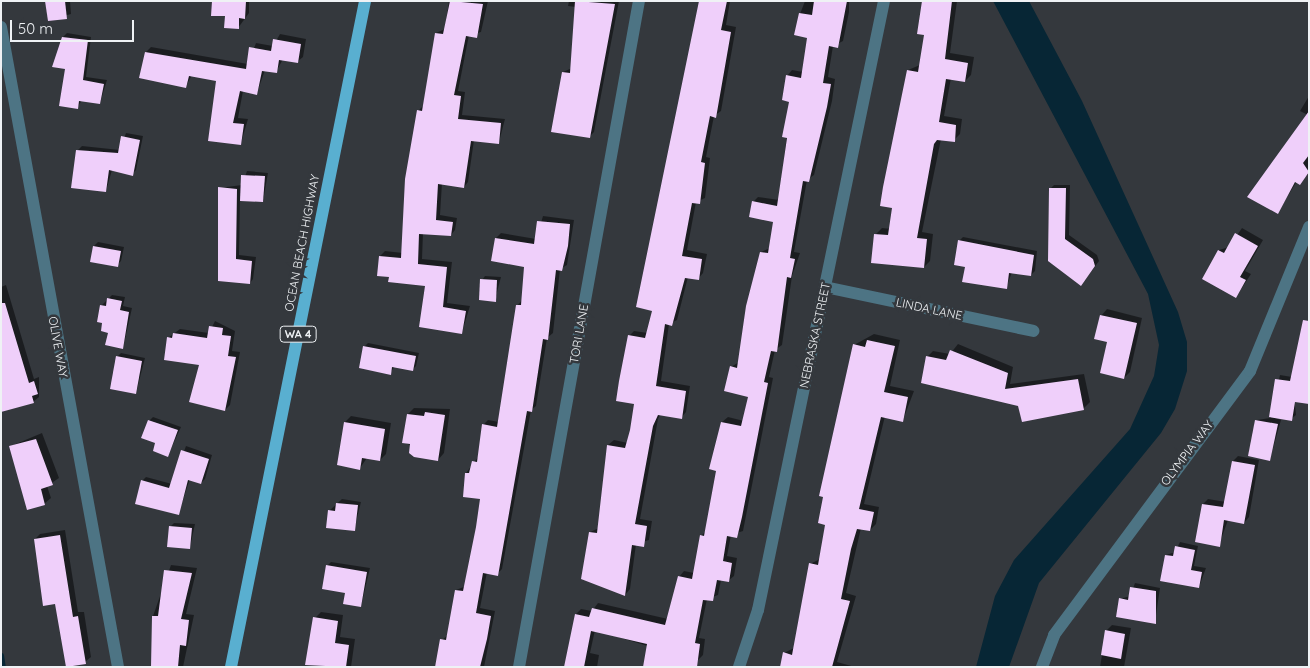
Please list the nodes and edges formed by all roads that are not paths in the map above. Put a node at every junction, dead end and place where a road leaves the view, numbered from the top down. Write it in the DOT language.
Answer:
graph roads {
  1 [pos="365,1"];
  2 [pos="639,1"];
  3 [pos="884,1"];
  4 [pos="1,27"];
  5 [pos="1309,227"];
  6 [pos="825,287"];
  7 [pos="1032,331"];
  8 [pos="118,667"];
  9 [pos="231,667"];
  10 [pos="519,667"];
  11 [pos="739,667"];
  12 [pos="1042,667"];
  1 -- 9 [label="main road, OCEAN BEACH HIGHWAY / WA 4"];
  2 -- 10 [label="street, TORI LANE"];
  3 -- 6 [label="street, NEBRASKA STREET"];
  4 -- 8 [label="street, OLIVE WAY"];
  5 -- 12 [label="street, OLYMPIA WAY"];
  6 -- 7 [label="street, LINDA LANE"];
  6 -- 11 [label="street, NEBRASKA STREET"];
}
